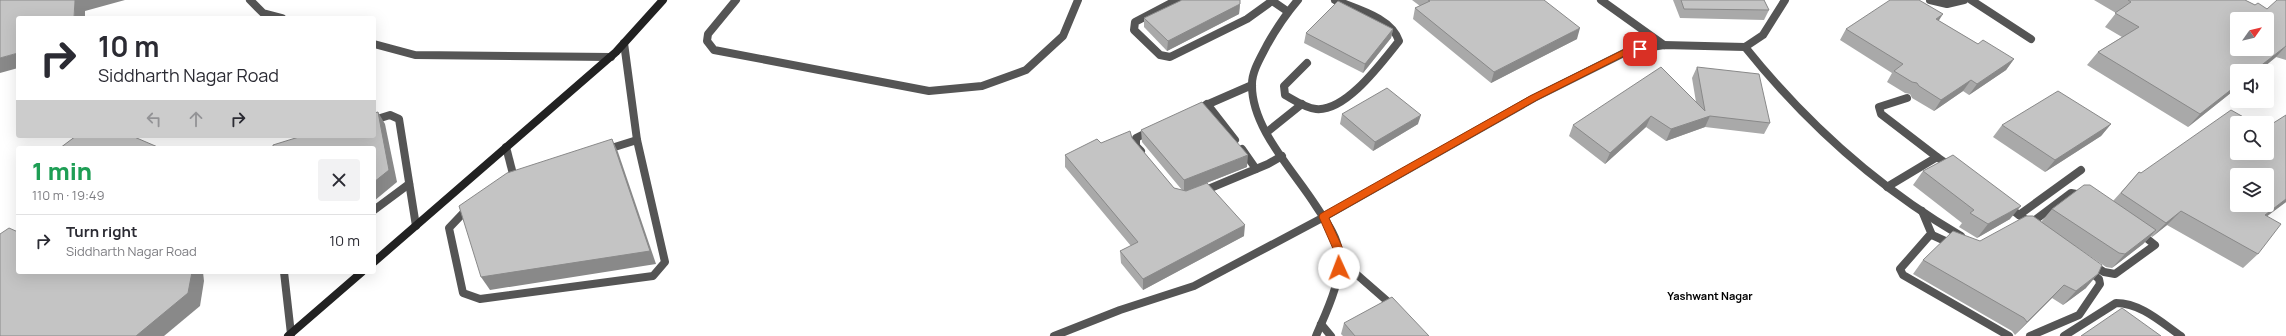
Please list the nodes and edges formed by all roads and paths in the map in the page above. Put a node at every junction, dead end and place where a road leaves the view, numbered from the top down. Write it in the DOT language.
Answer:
graph roads {
  1 [pos="250,0"];
  2 [pos="663,0"];
  3 [pos="736,0"];
  4 [pos="1078,0"];
  5 [pos="1176,0"];
  6 [pos="1272,0"];
  7 [pos="1298,0"];
  8 [pos="1335,0"];
  9 [pos="1601,0"];
  10 [pos="1930,0"];
  11 [pos="1964,0"];
  12 [pos="1971,0"];
  13 [pos="1783,1"];
  14 [pos="1287,11"];
  15 [pos="274,16"];
  16 [pos="2031,39"];
  17 [pos="624,43"];
  18 [pos="376,45"];
  19 [pos="1664,45"];
  20 [pos="1745,47"];
  21 [pos="611,56"];
  22 [pos="1307,63"];
  23 [pos="1252,85"];
  24 [pos="1907,98"];
  25 [pos="1207,104"];
  26 [pos="1302,104"];
  27 [pos="1186,114"];
  28 [pos="376,119"];
  29 [pos="1158,128"];
  30 [pos="1266,132"];
  31 [pos="637,140"];
  32 [pos="506,147"];
  33 [pos="598,152"];
  34 [pos="1282,156"];
  35 [pos="1146,157"];
  36 [pos="1937,157"];
  37 [pos="1256,169"];
  38 [pos="1956,170"];
  39 [pos="2081,170"];
  40 [pos="515,179"];
  41 [pos="409,184"];
  42 [pos="1887,187"];
  43 [pos="1192,196"];
  44 [pos="2086,198"];
  45 [pos="478,201"];
  46 [pos="2006,206"];
  47 [pos="376,209"];
  48 [pos="1921,210"];
  49 [pos="2019,215"];
  50 [pos="1324,217"];
  51 [pos="2031,223"];
  52 [pos="2012,224"];
  53 [pos="416,226"];
  54 [pos="2132,228"];
  55 [pos="1932,235"];
  56 [pos="1970,241"];
  57 [pos="1963,248"];
  58 [pos="1339,259"];
  59 [pos="376,260"];
  60 [pos="287,274"];
  61 [pos="360,274"];
  62 [pos="1402,316"];
  63 [pos="1321,324"];
  64 [pos="290,335"];
  65 [pos="1054,336"];
  66 [pos="1316,336"];
  67 [pos="1331,336"];
  68 [pos="2009,336"];
  69 [pos="2030,336"];
  70 [pos="2064,336"];
  71 [pos="2181,336"];
  1 -- 15 [label="street"];
  2 -- 17 [label="street"];
  3 -- 4 [label="street"];
  5 -- 6 [label="street"];
  6 -- 14 [label="street"];
  7 -- 14 [label="street"];
  8 -- 26 [label="street"];
  9 -- 19 [label="street"];
  10 -- 11 [label="street"];
  12 -- 16 [label="street"];
  13 -- 20 [label="street"];
  14 -- 23 [label="street"];
  17 -- 21 [label="street"];
  17 -- 31 [label="street"];
  18 -- 21 [label="street"];
  19 -- 20 [label="street"];
  19 -- 50 [label="street"];
  20 -- 42 [label="street"];
  21 -- 32 [label="street"];
  22 -- 26 [label="street"];
  23 -- 25 [label="street"];
  23 -- 30 [label="street"];
  24 -- 36 [label="street"];
  25 -- 27 [label="street"];
  25 -- 37 [label="street"];
  26 -- 30 [label="street"];
  28 -- 41 [label="street"];
  29 -- 35 [label="street"];
  30 -- 34 [label="street"];
  31 -- 33 [label="street"];
  31 -- 45 [label="street"];
  32 -- 40 [label="street"];
  32 -- 53 [label="street"];
  34 -- 37 [label="street"];
  34 -- 50 [label="street"];
  36 -- 38 [label="street"];
  36 -- 42 [label="street"];
  37 -- 43 [label="street"];
  39 -- 49 [label="street"];
  41 -- 47 [label="street"];
  41 -- 53 [label="street"];
  42 -- 48 [label="street"];
  44 -- 51 [label="street"];
  46 -- 49 [label="street"];
  48 -- 55 [label="street"];
  48 -- 56 [label="street"];
  49 -- 51 [label="street"];
  50 -- 58 [label="street"];
  50 -- 65 [label="street"];
  51 -- 52 [label="street"];
  53 -- 59 [label="street"];
  54 -- 69 [label="street"];
  55 -- 57 [label="street"];
  55 -- 68 [label="street"];
  58 -- 62 [label="street"];
  58 -- 63 [label="street"];
  60 -- 64 [label="street"];
  61 -- 64 [label="street"];
  63 -- 66 [label="street"];
  63 -- 67 [label="street"];
  70 -- 71 [label="street"];
}
